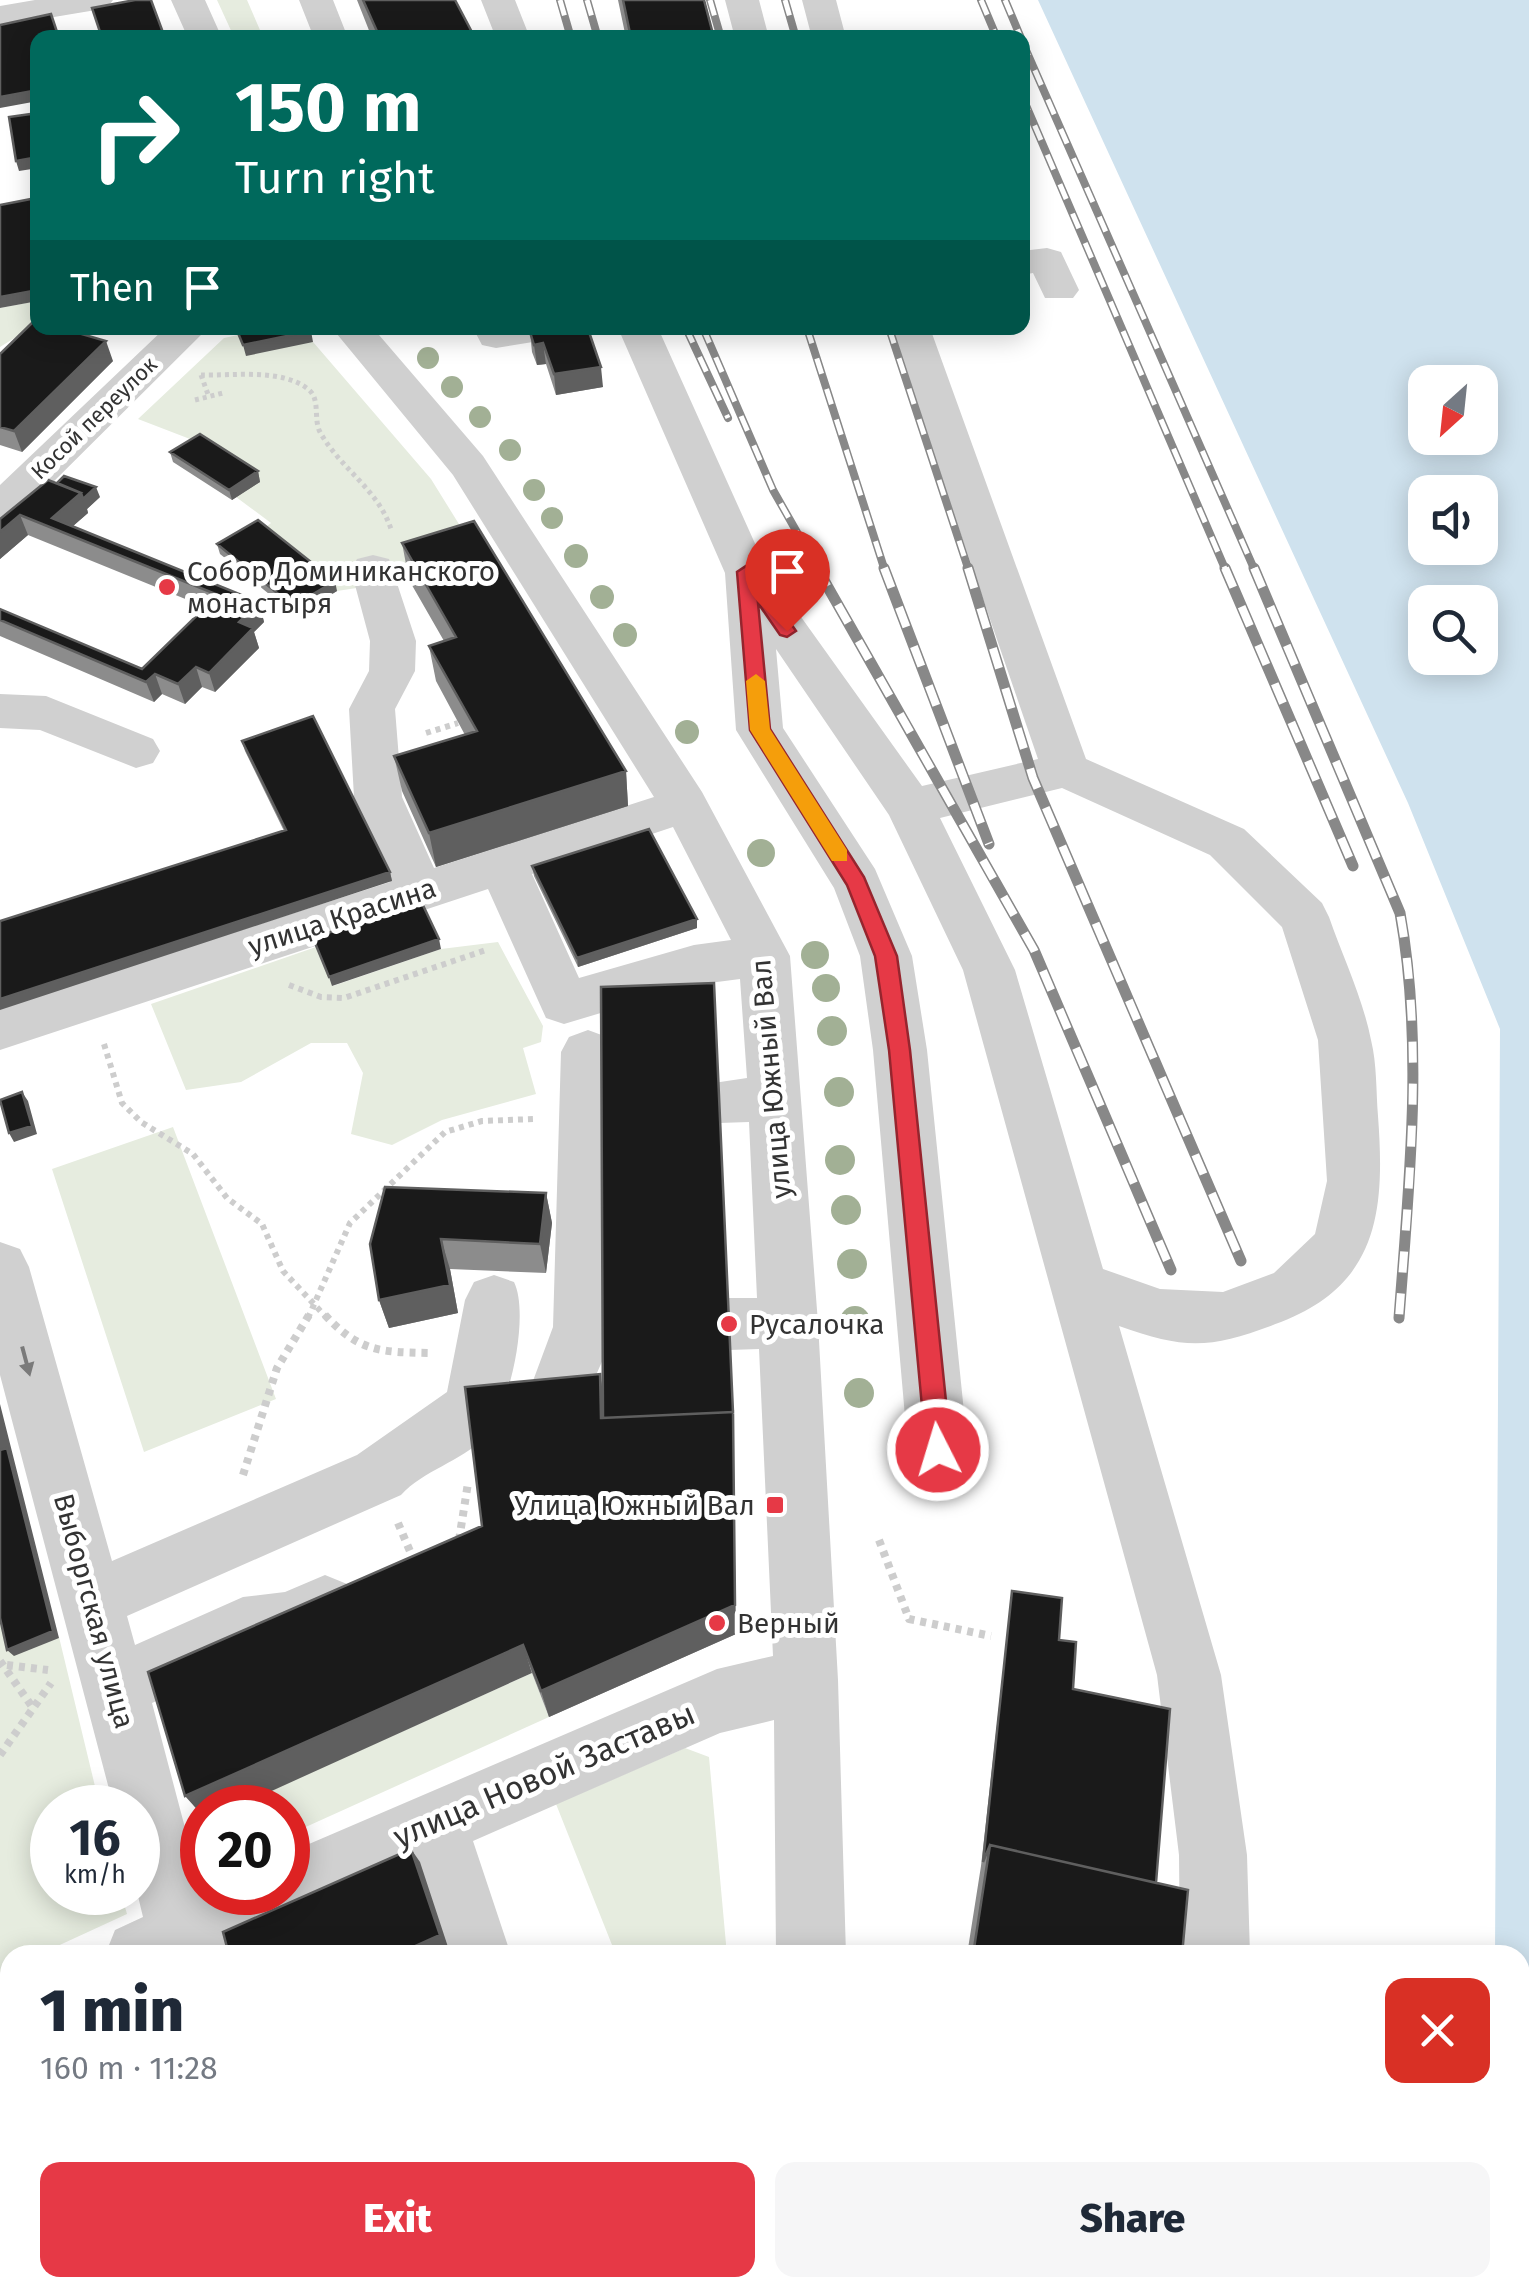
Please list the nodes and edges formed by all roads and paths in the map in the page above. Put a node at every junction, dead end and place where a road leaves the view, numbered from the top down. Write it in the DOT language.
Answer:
graph roads {
  1 [pos="188,0"];
  2 [pos="316,0"];
  3 [pos="498,0"];
  4 [pos="742,0"];
  5 [pos="819,0"];
  6 [pos="81,9"];
  7 [pos="0,16"];
  8 [pos="201,30"];
  9 [pos="328,30"];
  10 [pos="510,30"];
  11 [pos="750,30"];
  12 [pos="827,30"];
  13 [pos="1030,262"];
  14 [pos="1059,290"];
  15 [pos="163,335"];
  16 [pos="358,335"];
  17 [pos="641,335"];
  18 [pos="912,335"];
  19 [pos="201,375"];
  20 [pos="223,393"];
  21 [pos="195,400"];
  22 [pos="0,510"];
  23 [pos="373,570"];
  24 [pos="746,572"];
  25 [pos="0,711"];
  26 [pos="136,751"];
  27 [pos="1066,770"];
  28 [pos="685,805"];
  29 [pos="910,807"];
  30 [pos="503,865"];
  31 [pos="420,892"];
  32 [pos="465,956"];
  33 [pos="764,956"];
  34 [pos="218,958"];
  35 [pos="90,1000"];
  36 [pos="0,1029"];
  37 [pos="593,1087"];
  38 [pos="719,1100"];
  39 [pos="776,1100"];
  40 [pos="516,1120"];
  41 [pos="0,1267"];
  42 [pos="1078,1286"];
  43 [pos="316,1306"];
  44 [pos="789,1323"];
  45 [pos="729,1324"];
  46 [pos="489,1326"];
  47 [pos="557,1397"];
  48 [pos="938,1450"];
  49 [pos="469,1479"];
  50 [pos="398,1523"];
  51 [pos="880,1540"];
  52 [pos="458,1546"];
  53 [pos="216,1547"];
  54 [pos="396,1578"];
  55 [pos="91,1602"];
  56 [pos="991,1636"];
  57 [pos="4,1663"];
  58 [pos="806,1680"];
  59 [pos="116,1688"];
  60 [pos="32,1708"];
  61 [pos="0,1756"];
  62 [pos="432,1821"];
  63 [pos="310,1877"];
  64 [pos="232,1915"];
  65 [pos="169,1945"];
  66 [pos="177,1945"];
  67 [pos="473,1945"];
  68 [pos="811,1945"];
  69 [pos="1215,1945"];
  1 -- 8 [label="street"];
  2 -- 9 [label="street"];
  3 -- 10 [label="street"];
  4 -- 11 [label="street"];
  5 -- 12 [label="street"];
  6 -- 7 [label="street"];
  13 -- 14 [label="street"];
  15 -- 22 [label="street, Косой переулок"];
  16 -- 28 [label="street, улица Южный Вал"];
  17 -- 24 [label="street"];
  18 -- 27 [label="street"];
  19 -- 23 [label="path"];
  20 -- 21 [label="path"];
  23 -- 31 [label="street"];
  24 -- 29 [label="street"];
  24 -- 48 [label="street"];
  25 -- 26 [label="street"];
  27 -- 29 [label="street"];
  27 -- 42 [label="street"];
  28 -- 30 [label="street, улица Красина"];
  28 -- 33 [label="street, улица Южный Вал"];
  29 -- 42 [label="street"];
  30 -- 31 [label="street, улица Красина"];
  30 -- 33 [label="street"];
  31 -- 34 [label="street, улица Красина"];
  32 -- 34 [label="path"];
  33 -- 39 [label="street, улица Южный Вал"];
  34 -- 35 [label="street, улица Красина"];
  35 -- 36 [label="street, улица Красина"];
  35 -- 43 [label="path"];
  37 -- 47 [label="street"];
  38 -- 39 [label="street"];
  39 -- 44 [label="street, улица Южный Вал"];
  40 -- 43 [label="path"];
  41 -- 55 [label="street, Выборгская улица, one-way"];
  42 -- 69 [label="street"];
  43 -- 46 [label="path"];
  43 -- 53 [label="path"];
  44 -- 45 [label="street"];
  44 -- 58 [label="street, улица Южный Вал"];
  46 -- 53 [label="street"];
  49 -- 52 [label="path"];
  50 -- 54 [label="path, bridge"];
  51 -- 56 [label="path"];
  53 -- 55 [label="street"];
  54 -- 59 [label="street"];
  55 -- 59 [label="street, Выборгская улица"];
  57 -- 60 [label="path"];
  57 -- 60 [label="path"];
  58 -- 62 [label="street, улица Новой Заставы"];
  58 -- 68 [label="street, улица Южный Вал"];
  59 -- 65 [label="street, Выборгская улица"];
  60 -- 61 [label="path"];
  62 -- 63 [label="street, улица Новой Заставы"];
  62 -- 67 [label="street"];
  64 -- 66 [label="street"];
}
